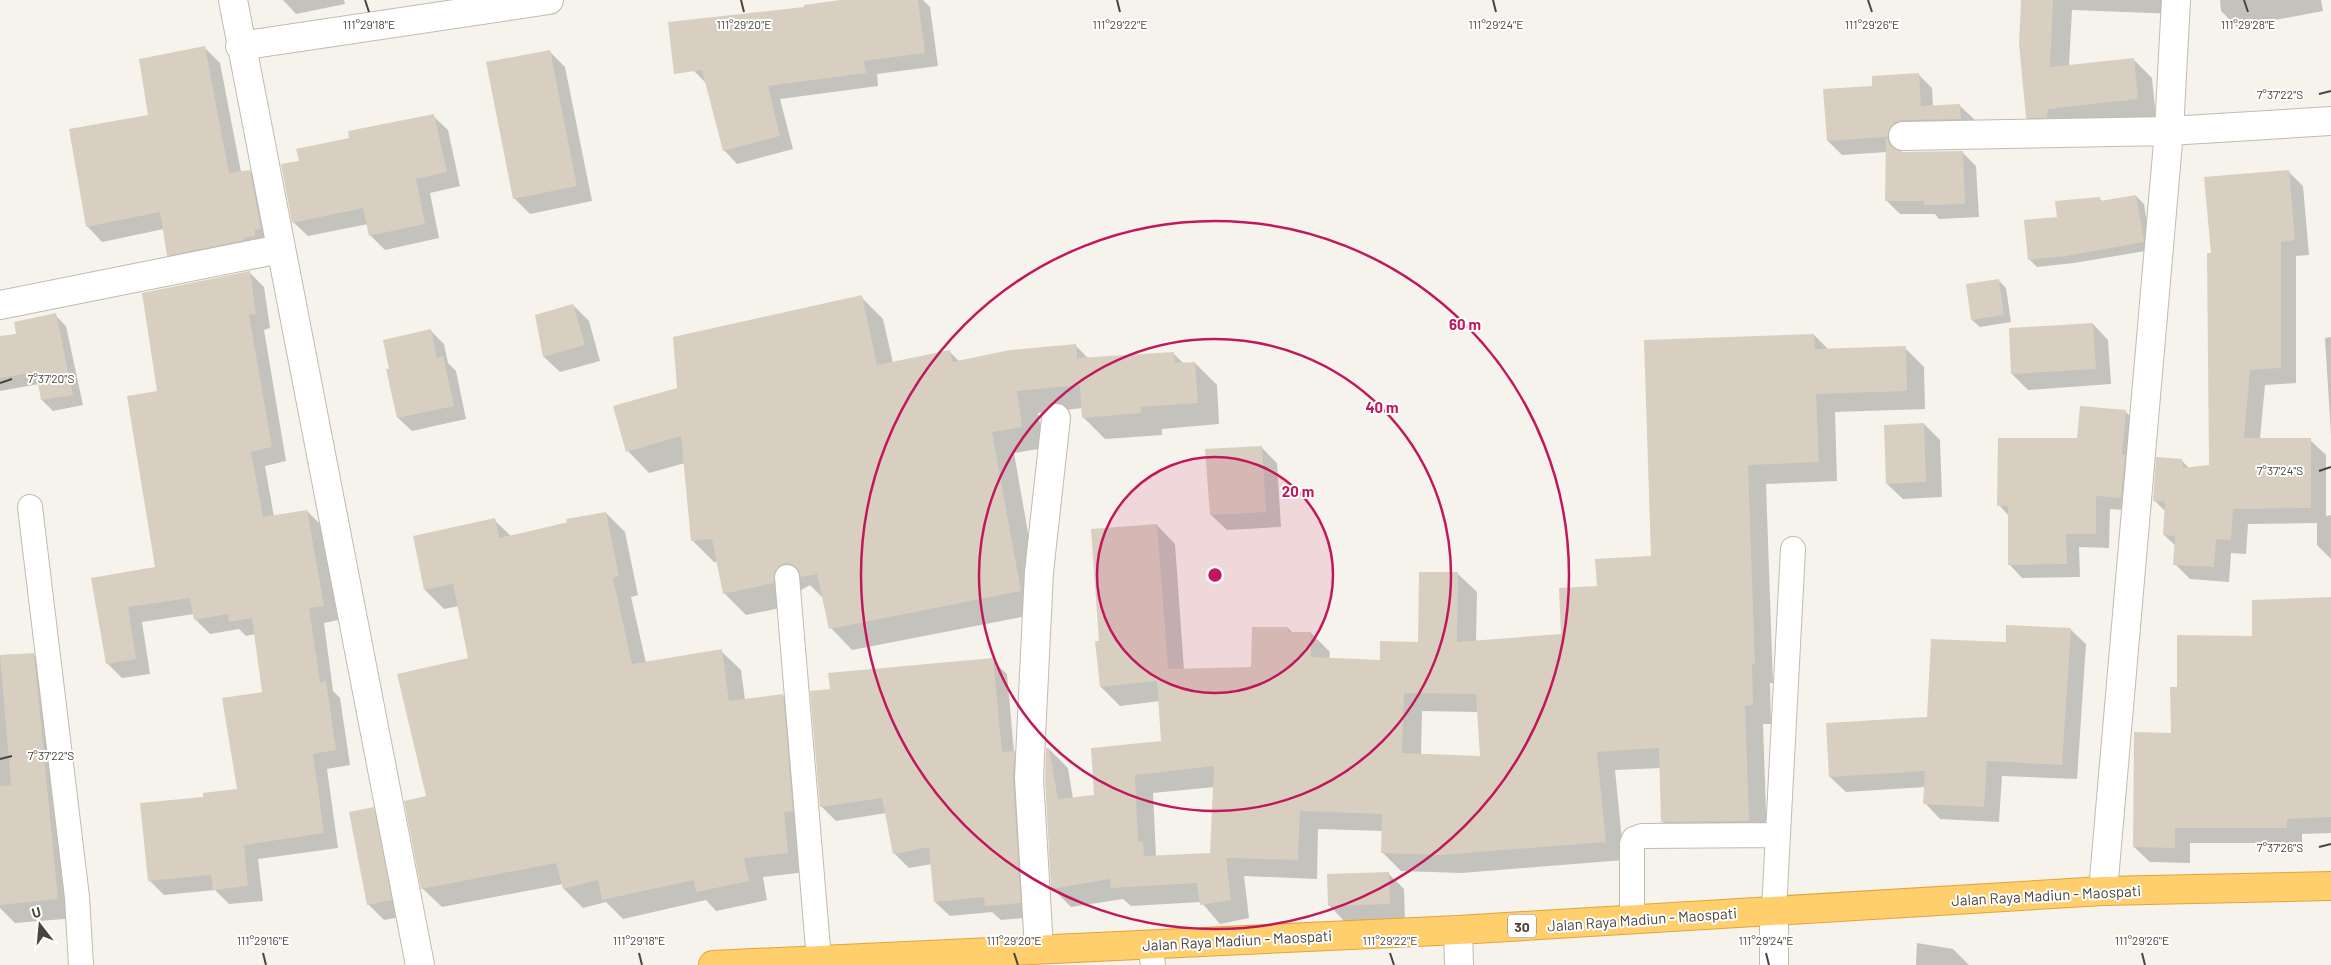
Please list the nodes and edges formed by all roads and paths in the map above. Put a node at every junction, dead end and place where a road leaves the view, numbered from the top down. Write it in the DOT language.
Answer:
graph roads {
  1 [pos="233,0"];
  2 [pos="549,0"];
  3 [pos="2176,0"];
  4 [pos="240,46"];
  5 [pos="2331,121"];
  6 [pos="2169,130"];
  7 [pos="1904,136"];
  8 [pos="280,248"];
  9 [pos="0,305"];
  10 [pos="1056,418"];
  11 [pos="30,507"];
  12 [pos="1793,549"];
  13 [pos="788,577"];
  14 [pos="1777,835"];
  15 [pos="2331,886"];
  16 [pos="2103,891"];
  17 [pos="1774,910"];
  18 [pos="1632,919"];
  19 [pos="1458,930"];
  20 [pos="1039,950"];
  21 [pos="1152,954"];
  22 [pos="820,960"];
  23 [pos="870,961"];
  24 [pos="81,965"];
  25 [pos="420,965"];
  26 [pos="712,965"];
  27 [pos="1459,965"];
  28 [pos="1774,965"];
  1 -- 4 [label="street"];
  2 -- 4 [label="street"];
  3 -- 6 [label="street"];
  4 -- 8 [label="street"];
  5 -- 6 [label="street"];
  6 -- 7 [label="street"];
  6 -- 16 [label="street"];
  8 -- 9 [label="street"];
  8 -- 25 [label="street"];
  10 -- 20 [label="street"];
  11 -- 24 [label="lane"];
  12 -- 14 [label="lane"];
  13 -- 22 [label="lane"];
  14 -- 17 [label="lane"];
  14 -- 18 [label="lane"];
  15 -- 16 [label="highway, Jalan Raya Madiun - Maospati / 30"];
  16 -- 17 [label="highway, Jalan Raya Madiun - Maospati / 30"];
  17 -- 18 [label="highway, Jalan Raya Madiun - Maospati / 30"];
  17 -- 28 [label="street"];
  18 -- 19 [label="highway, Jalan Raya Madiun - Maospati / 30"];
  19 -- 21 [label="highway, Jalan Raya Madiun - Maospati / 30"];
  19 -- 27 [label="street"];
  20 -- 21 [label="highway, Jalan Raya Madiun - Maospati / 30"];
  20 -- 23 [label="highway, Jalan Raya Madiun - Maospati / 30"];
  22 -- 23 [label="highway, Jalan Raya Madiun - Maospati / 30"];
  22 -- 26 [label="highway, Jalan Raya Madiun - Maospati / 30"];
}
